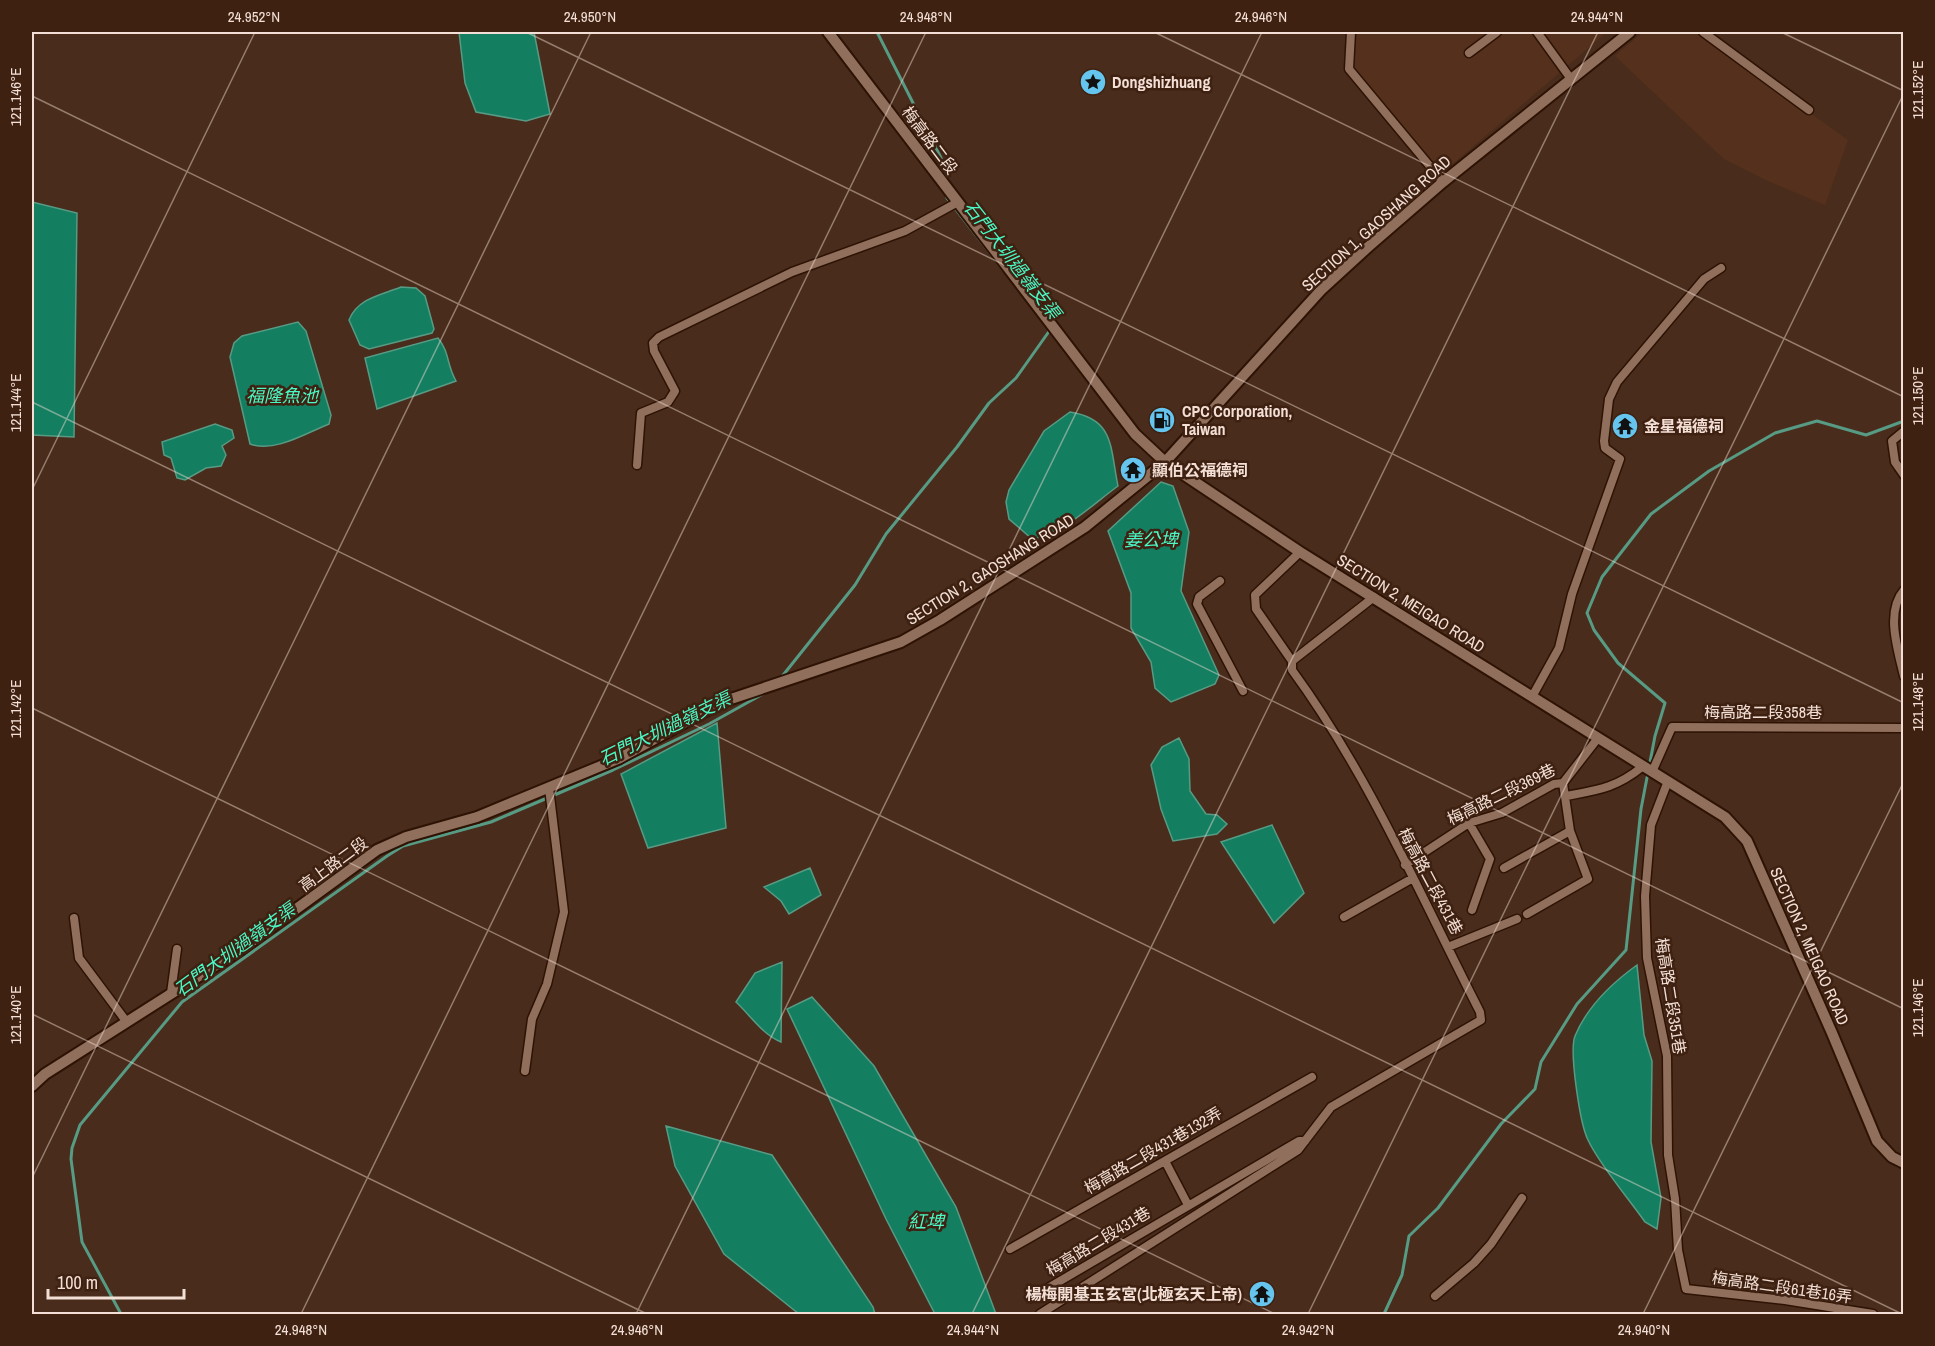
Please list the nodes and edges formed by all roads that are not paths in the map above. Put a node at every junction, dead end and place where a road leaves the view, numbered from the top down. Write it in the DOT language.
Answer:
graph roads {
  1 [pos="828,32"];
  2 [pos="1351,32"];
  3 [pos="1497,32"];
  4 [pos="1537,32"];
  5 [pos="1630,32"];
  6 [pos="1703,32"];
  7 [pos="1469,53"];
  8 [pos="1571,79"];
  9 [pos="1809,110"];
  10 [pos="1443,182"];
  11 [pos="958,202"];
  12 [pos="1721,268"];
  13 [pos="1904,431"];
  14 [pos="1165,462"];
  15 [pos="637,465"];
  16 [pos="1904,475"];
  17 [pos="1300,552"];
  18 [pos="1220,581"];
  19 [pos="1904,590"];
  20 [pos="1374,597"];
  21 [pos="1292,661"];
  22 [pos="1904,676"];
  23 [pos="1244,691"];
  24 [pos="1533,695"];
  25 [pos="1904,728"];
  26 [pos="1598,738"];
  27 [pos="1647,769"];
  28 [pos="1668,781"];
  29 [pos="1563,783"];
  30 [pos="549,789"];
  31 [pos="1566,796"];
  32 [pos="1469,823"];
  33 [pos="1570,831"];
  34 [pos="1405,864"];
  35 [pos="1504,868"];
  36 [pos="1413,878"];
  37 [pos="1472,910"];
  38 [pos="1527,914"];
  39 [pos="74,918"];
  40 [pos="1344,918"];
  41 [pos="1517,920"];
  42 [pos="1448,947"];
  43 [pos="177,949"];
  44 [pos="171,993"];
  45 [pos="126,1021"];
  46 [pos="525,1071"];
  47 [pos="1311,1077"];
  48 [pos="32,1086"];
  49 [pos="1305,1141"];
  50 [pos="1165,1161"];
  51 [pos="1904,1163"];
  52 [pos="1522,1197"];
  53 [pos="1188,1205"];
  54 [pos="1010,1249"];
  55 [pos="1686,1289"];
  56 [pos="1435,1296"];
  57 [pos="1030,1298"];
  58 [pos="1040,1314"];
  59 [pos="1873,1314"];
  1 -- 11 [label="street, 梅高路二段"];
  2 -- 10 [label="street"];
  3 -- 7 [label="street"];
  4 -- 8 [label="street"];
  5 -- 8 [label="street, SECTION 1, GAOSHANG ROAD"];
  6 -- 9 [label="street"];
  8 -- 10 [label="street, SECTION 1, GAOSHANG ROAD"];
  10 -- 14 [label="street, SECTION 1, GAOSHANG ROAD"];
  11 -- 14 [label="street, 梅高路二段"];
  11 -- 15 [label="street"];
  12 -- 24 [label="street"];
  13 -- 16 [label="street"];
  14 -- 17 [label="street, SECTION 2, MEIGAO ROAD"];
  14 -- 30 [label="street, SECTION 2, GAOSHANG ROAD"];
  17 -- 20 [label="street, SECTION 2, MEIGAO ROAD"];
  17 -- 21 [label="street, 梅高路二段431巷"];
  18 -- 23 [label="street"];
  19 -- 22 [label="street"];
  20 -- 21 [label="street"];
  20 -- 24 [label="street, SECTION 2, MEIGAO ROAD"];
  21 -- 34 [label="street, 梅高路二段431巷"];
  24 -- 26 [label="street, SECTION 2, MEIGAO ROAD"];
  25 -- 27 [label="street, 梅高路二段358巷"];
  26 -- 27 [label="street, SECTION 2, MEIGAO ROAD"];
  26 -- 29 [label="street, 梅高路二段369巷"];
  27 -- 28 [label="street, SECTION 2, MEIGAO ROAD"];
  27 -- 31 [label="street"];
  28 -- 51 [label="street, SECTION 2, MEIGAO ROAD"];
  28 -- 55 [label="street, 梅高路二段351巷"];
  29 -- 31 [label="street"];
  29 -- 32 [label="street, 梅高路二段369巷"];
  30 -- 44 [label="street, 高上路二段"];
  30 -- 46 [label="street"];
  31 -- 33 [label="street"];
  32 -- 34 [label="street, 梅高路二段369巷"];
  32 -- 37 [label="street"];
  33 -- 35 [label="street"];
  33 -- 38 [label="street"];
  34 -- 36 [label="street, 梅高路二段431巷"];
  36 -- 40 [label="street"];
  36 -- 42 [label="street, 梅高路二段431巷"];
  39 -- 45 [label="street"];
  41 -- 42 [label="street"];
  42 -- 49 [label="street, 梅高路二段431巷"];
  43 -- 44 [label="street"];
  44 -- 45 [label="street, 高上路二段"];
  45 -- 48 [label="street, 高上路二段"];
  47 -- 50 [label="street, 梅高路二段431巷132弄"];
  49 -- 53 [label="street, 梅高路二段431巷"];
  49 -- 58 [label="street, 梅高路二段431巷"];
  50 -- 53 [label="street"];
  50 -- 54 [label="street, 梅高路二段431巷132弄"];
  52 -- 56 [label="street"];
  53 -- 57 [label="street, 梅高路二段431巷"];
  55 -- 59 [label="street, 梅高路二段61巷16弄"];
}
